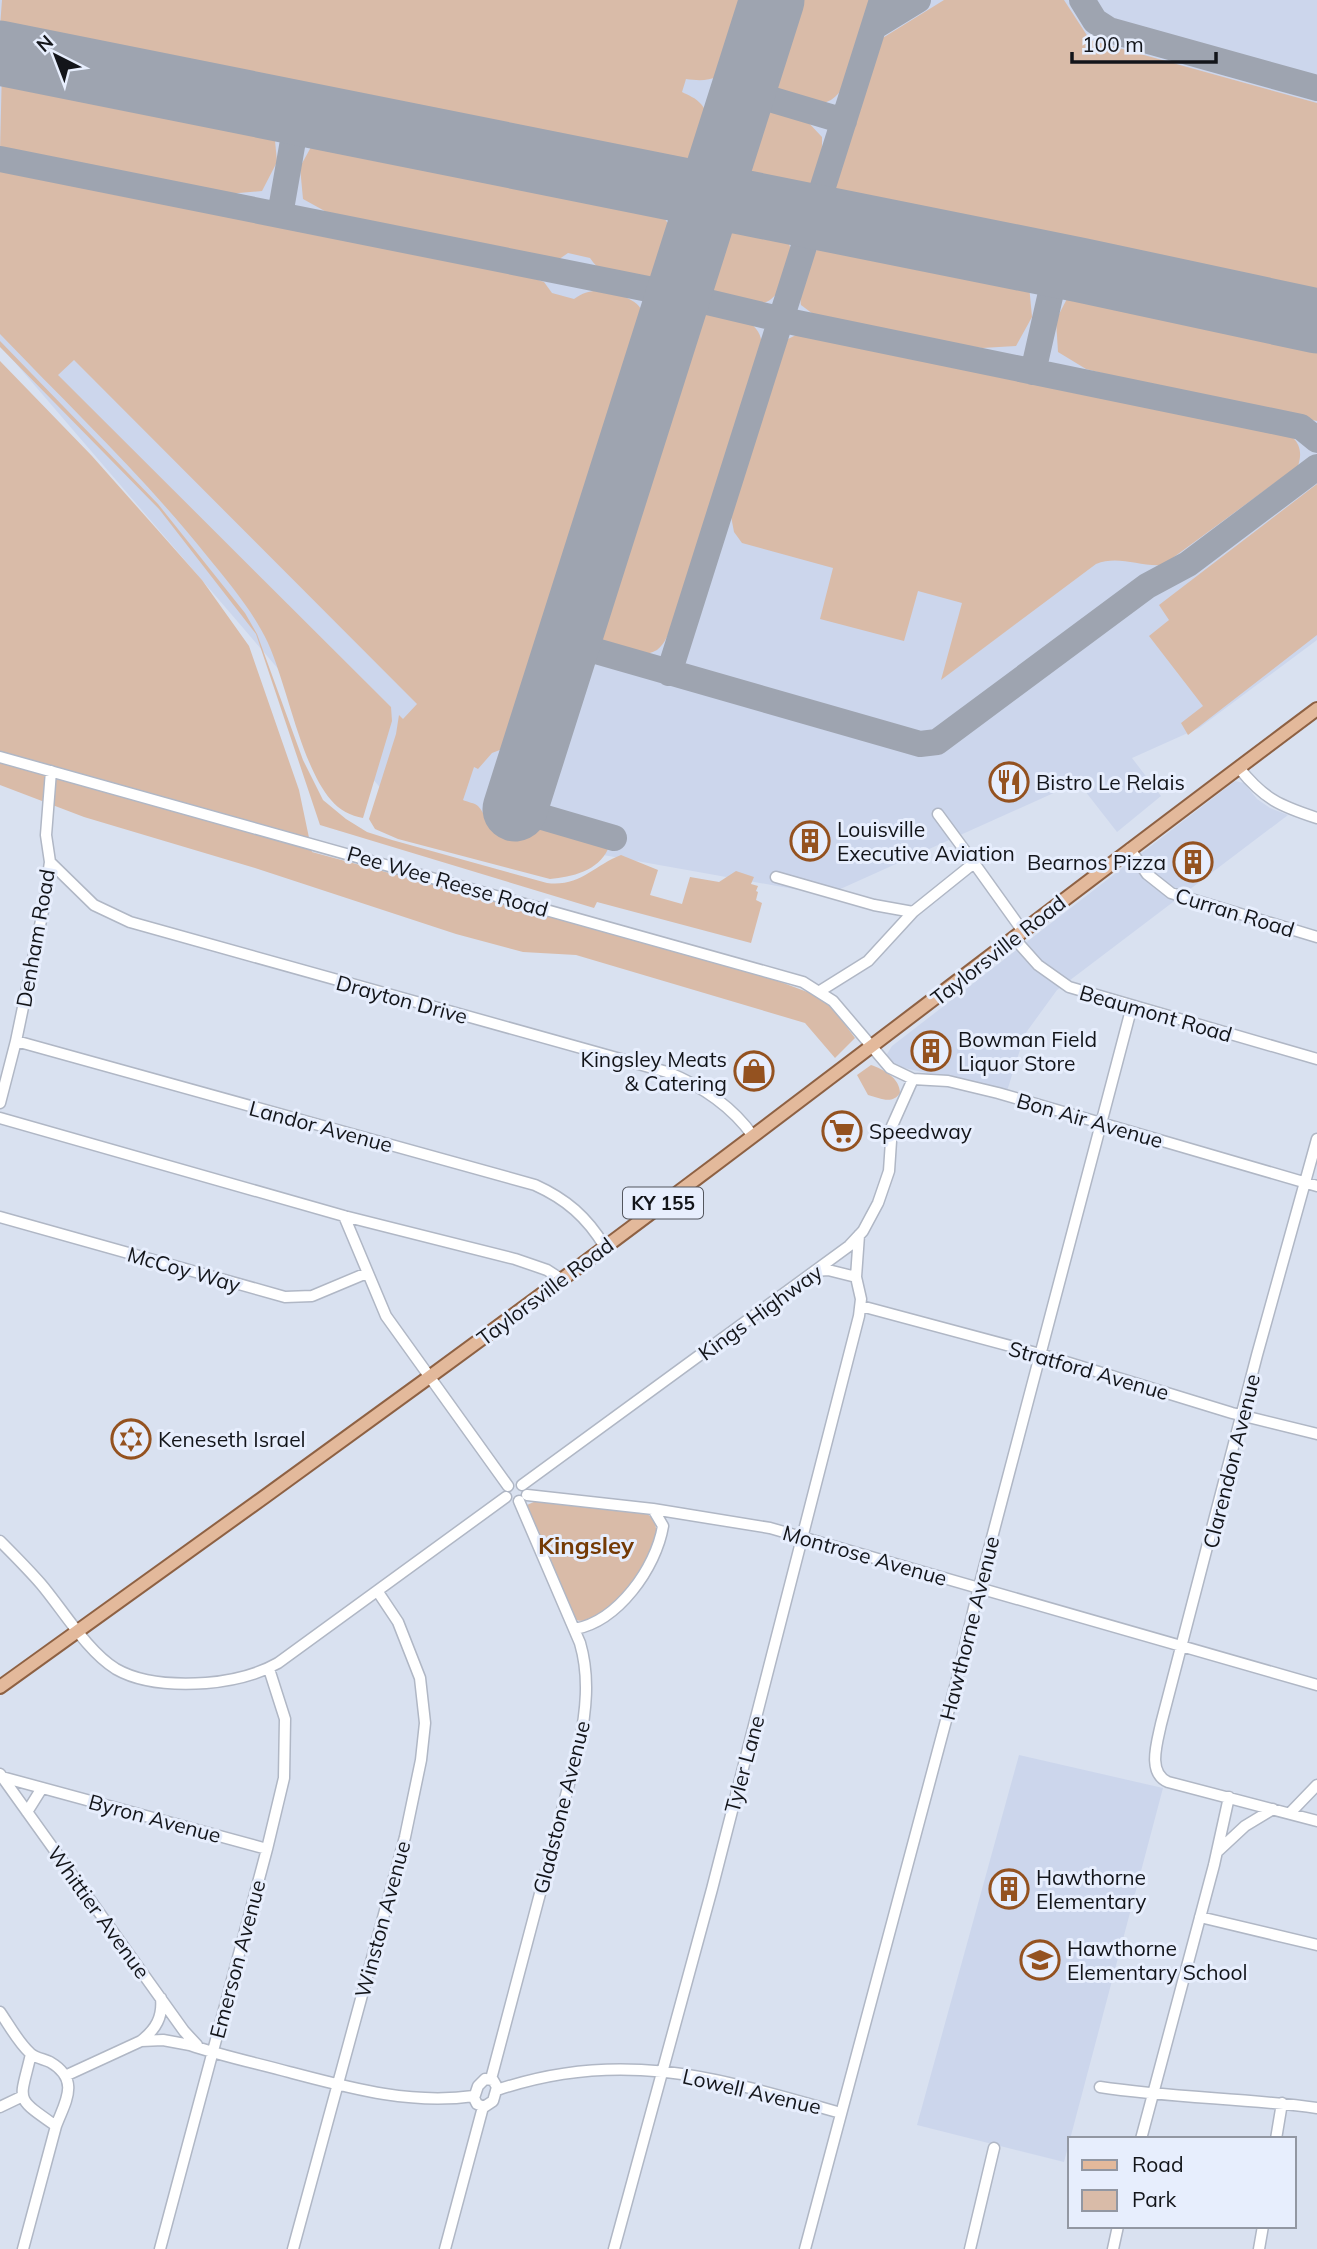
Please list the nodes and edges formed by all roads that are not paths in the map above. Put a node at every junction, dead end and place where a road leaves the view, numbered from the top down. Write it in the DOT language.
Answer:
graph roads {
  1 [pos="1317,709"];
  2 [pos="0,757"];
  3 [pos="1238,768"];
  4 [pos="51,771"];
  5 [pos="938,814"];
  6 [pos="1317,818"];
  7 [pos="1130,849"];
  8 [pos="50,862"];
  9 [pos="974,863"];
  10 [pos="776,877"];
  11 [pos="912,912"];
  12 [pos="1018,933"];
  13 [pos="1317,937"];
  14 [pos="820,991"];
  15 [pos="1132,1006"];
  16 [pos="16,1041"];
  17 [pos="872,1046"];
  18 [pos="1317,1059"];
  19 [pos="913,1079"];
  20 [pos="0,1102"];
  21 [pos="0,1118"];
  22 [pos="1101,1122"];
  23 [pos="753,1136"];
  24 [pos="1317,1139"];
  25 [pos="1305,1182"];
  26 [pos="1317,1186"];
  27 [pos="344,1216"];
  28 [pos="0,1217"];
  29 [pos="859,1235"];
  30 [pos="605,1247"];
  31 [pos="815,1271"];
  32 [pos="367,1273"];
  33 [pos="856,1277"];
  34 [pos="561,1279"];
  35 [pos="861,1306"];
  36 [pos="1040,1354"];
  37 [pos="429,1378"];
  38 [pos="1243,1415"];
  39 [pos="1317,1434"];
  40 [pos="508,1486"];
  41 [pos="523,1494"];
  42 [pos="506,1497"];
  43 [pos="653,1509"];
  44 [pos="679,1513"];
  45 [pos="663,1526"];
  46 [pos="802,1537"];
  47 [pos="0,1541"];
  48 [pos="979,1587"];
  49 [pos="378,1592"];
  50 [pos="575,1629"];
  51 [pos="78,1630"];
  52 [pos="1182,1648"];
  53 [pos="269,1669"];
  54 [pos="1317,1685"];
  55 [pos="0,1687"];
  56 [pos="1,1775"];
  57 [pos="1317,1785"];
  58 [pos="42,1788"];
  59 [pos="1229,1797"];
  60 [pos="1273,1809"];
  61 [pos="27,1812"];
  62 [pos="1290,1813"];
  63 [pos="1317,1821"];
  64 [pos="267,1849"];
  65 [pos="1217,1853"];
  66 [pos="1200,1917"];
  67 [pos="1317,1945"];
  68 [pos="161,1998"];
  69 [pos="0,2012"];
  70 [pos="141,2041"];
  71 [pos="206,2050"];
  72 [pos="31,2054"];
  73 [pos="661,2071"];
  74 [pos="65,2076"];
  75 [pos="491,2079"];
  76 [pos="337,2084"];
  77 [pos="1100,2087"];
  78 [pos="497,2090"];
  79 [pos="1153,2095"];
  80 [pos="23,2096"];
  81 [pos="474,2096"];
  82 [pos="1282,2103"];
  83 [pos="0,2107"];
  84 [pos="483,2107"];
  85 [pos="1317,2108"];
  86 [pos="841,2113"];
  87 [pos="56,2126"];
  88 [pos="1142,2137"];
  89 [pos="1276,2137"];
  90 [pos="994,2148"];
  91 [pos="1117,2228"];
  92 [pos="1263,2228"];
  93 [pos="23,2249"];
  94 [pos="160,2249"];
  95 [pos="293,2249"];
  96 [pos="445,2249"];
  97 [pos="614,2249"];
  98 [pos="804,2249"];
  99 [pos="970,2249"];
  100 [pos="1112,2249"];
  101 [pos="1259,2249"];
  1 -- 3 [label="main road, Taylorsville Road / KY 155"];
  2 -- 4 [label="street, Pee Wee Reese Road"];
  3 -- 6 [label="street"];
  3 -- 7 [label="main road, Taylorsville Road / KY 155"];
  4 -- 8 [label="street, Denham Road"];
  4 -- 14 [label="street, Pee Wee Reese Road"];
  5 -- 9 [label="street, Beaumont Road"];
  7 -- 12 [label="main road, Taylorsville Road / KY 155"];
  7 -- 13 [label="street, Curran Road"];
  8 -- 16 [label="street, Denham Road"];
  8 -- 23 [label="street, Drayton Drive"];
  9 -- 11 [label="street"];
  9 -- 12 [label="street, Beaumont Road"];
  10 -- 11 [label="street"];
  11 -- 14 [label="street"];
  12 -- 15 [label="street, Beaumont Road"];
  12 -- 17 [label="main road, Taylorsville Road / KY 155"];
  14 -- 17 [label="street, Pee Wee Reese Road"];
  15 -- 18 [label="street, Beaumont Road"];
  15 -- 22 [label="street, Hawthorne Avenue"];
  16 -- 20 [label="street, Denham Road"];
  16 -- 30 [label="street, Landor Avenue"];
  17 -- 19 [label="street, Bon Air Avenue"];
  17 -- 23 [label="main road, Taylorsville Road / KY 155"];
  19 -- 22 [label="street, Bon Air Avenue"];
  19 -- 29 [label="street, Kings Highway"];
  21 -- 27 [label="street"];
  22 -- 25 [label="street, Bon Air Avenue"];
  22 -- 36 [label="street, Hawthorne Avenue"];
  23 -- 30 [label="main road, Taylorsville Road / KY 155"];
  24 -- 25 [label="street, Clarendon Avenue"];
  25 -- 26 [label="street, Bon Air Avenue"];
  25 -- 38 [label="street, Clarendon Avenue"];
  27 -- 32 [label="street"];
  27 -- 34 [label="street"];
  28 -- 32 [label="street, McCoy Way"];
  29 -- 31 [label="street, Kings Highway"];
  29 -- 33 [label="street, Tyler Lane"];
  30 -- 34 [label="main road, Taylorsville Road / KY 155"];
  31 -- 33 [label="street"];
  31 -- 41 [label="street, Kings Highway"];
  32 -- 37 [label="street"];
  33 -- 35 [label="street, Tyler Lane"];
  34 -- 37 [label="main road, Taylorsville Road / KY 155"];
  35 -- 36 [label="street, Stratford Avenue"];
  35 -- 46 [label="street, Tyler Lane"];
  36 -- 38 [label="street, Stratford Avenue"];
  36 -- 48 [label="street, Hawthorne Avenue"];
  37 -- 40 [label="street"];
  37 -- 51 [label="main road, Taylorsville Road / KY 155"];
  38 -- 39 [label="street, Stratford Avenue"];
  38 -- 52 [label="street, Clarendon Avenue"];
  40 -- 41 [label="street"];
  40 -- 42 [label="street"];
  41 -- 42 [label="street"];
  41 -- 43 [label="street, Montrose Avenue"];
  41 -- 50 [label="street, Gladstone Avenue"];
  42 -- 49 [label="street"];
  43 -- 44 [label="street, Montrose Avenue"];
  43 -- 45 [label="street"];
  44 -- 45 [label="street"];
  44 -- 46 [label="street, Montrose Avenue"];
  45 -- 50 [label="street"];
  46 -- 48 [label="street, Montrose Avenue"];
  46 -- 73 [label="street, Tyler Lane"];
  47 -- 51 [label="street"];
  48 -- 52 [label="street, Montrose Avenue"];
  48 -- 86 [label="street, Hawthorne Avenue"];
  49 -- 53 [label="street"];
  49 -- 76 [label="street, Winston Avenue"];
  50 -- 75 [label="street, Gladstone Avenue"];
  51 -- 53 [label="street"];
  51 -- 55 [label="main road, Taylorsville Road / KY 155"];
  52 -- 54 [label="street, Montrose Avenue"];
  52 -- 59 [label="street, Clarendon Avenue"];
  53 -- 64 [label="street, Emerson Avenue"];
  56 -- 58 [label="street, Byron Avenue"];
  56 -- 61 [label="street, Whittier Avenue"];
  57 -- 62 [label="street"];
  58 -- 61 [label="street"];
  58 -- 64 [label="street, Byron Avenue"];
  59 -- 60 [label="street"];
  59 -- 65 [label="street"];
  60 -- 62 [label="street"];
  60 -- 65 [label="street"];
  61 -- 68 [label="street, Whittier Avenue"];
  62 -- 63 [label="street"];
  64 -- 71 [label="street, Emerson Avenue"];
  65 -- 66 [label="street"];
  66 -- 67 [label="street"];
  66 -- 79 [label="street"];
  68 -- 70 [label="street"];
  68 -- 71 [label="street, Whittier Avenue"];
  69 -- 72 [label="street"];
  70 -- 71 [label="street"];
  70 -- 74 [label="street"];
  71 -- 76 [label="street"];
  71 -- 94 [label="street, Emerson Avenue"];
  72 -- 74 [label="street"];
  72 -- 80 [label="street"];
  73 -- 78 [label="street, Lowell Avenue"];
  73 -- 86 [label="street, Lowell Avenue"];
  73 -- 97 [label="street, Tyler Lane"];
  74 -- 87 [label="street"];
  75 -- 78 [label="street"];
  75 -- 81 [label="street"];
  76 -- 81 [label="street"];
  76 -- 95 [label="street, Winston Avenue"];
  77 -- 79 [label="street"];
  78 -- 84 [label="street"];
  79 -- 82 [label="street"];
  79 -- 88 [label="street"];
  80 -- 83 [label="street"];
  80 -- 87 [label="street"];
  81 -- 84 [label="street"];
  82 -- 85 [label="street"];
  82 -- 89 [label="street"];
  84 -- 96 [label="street"];
  86 -- 98 [label="street, Hawthorne Avenue"];
  87 -- 93 [label="street"];
  90 -- 99 [label="street"];
  91 -- 100 [label="street"];
  92 -- 101 [label="street"];
}
